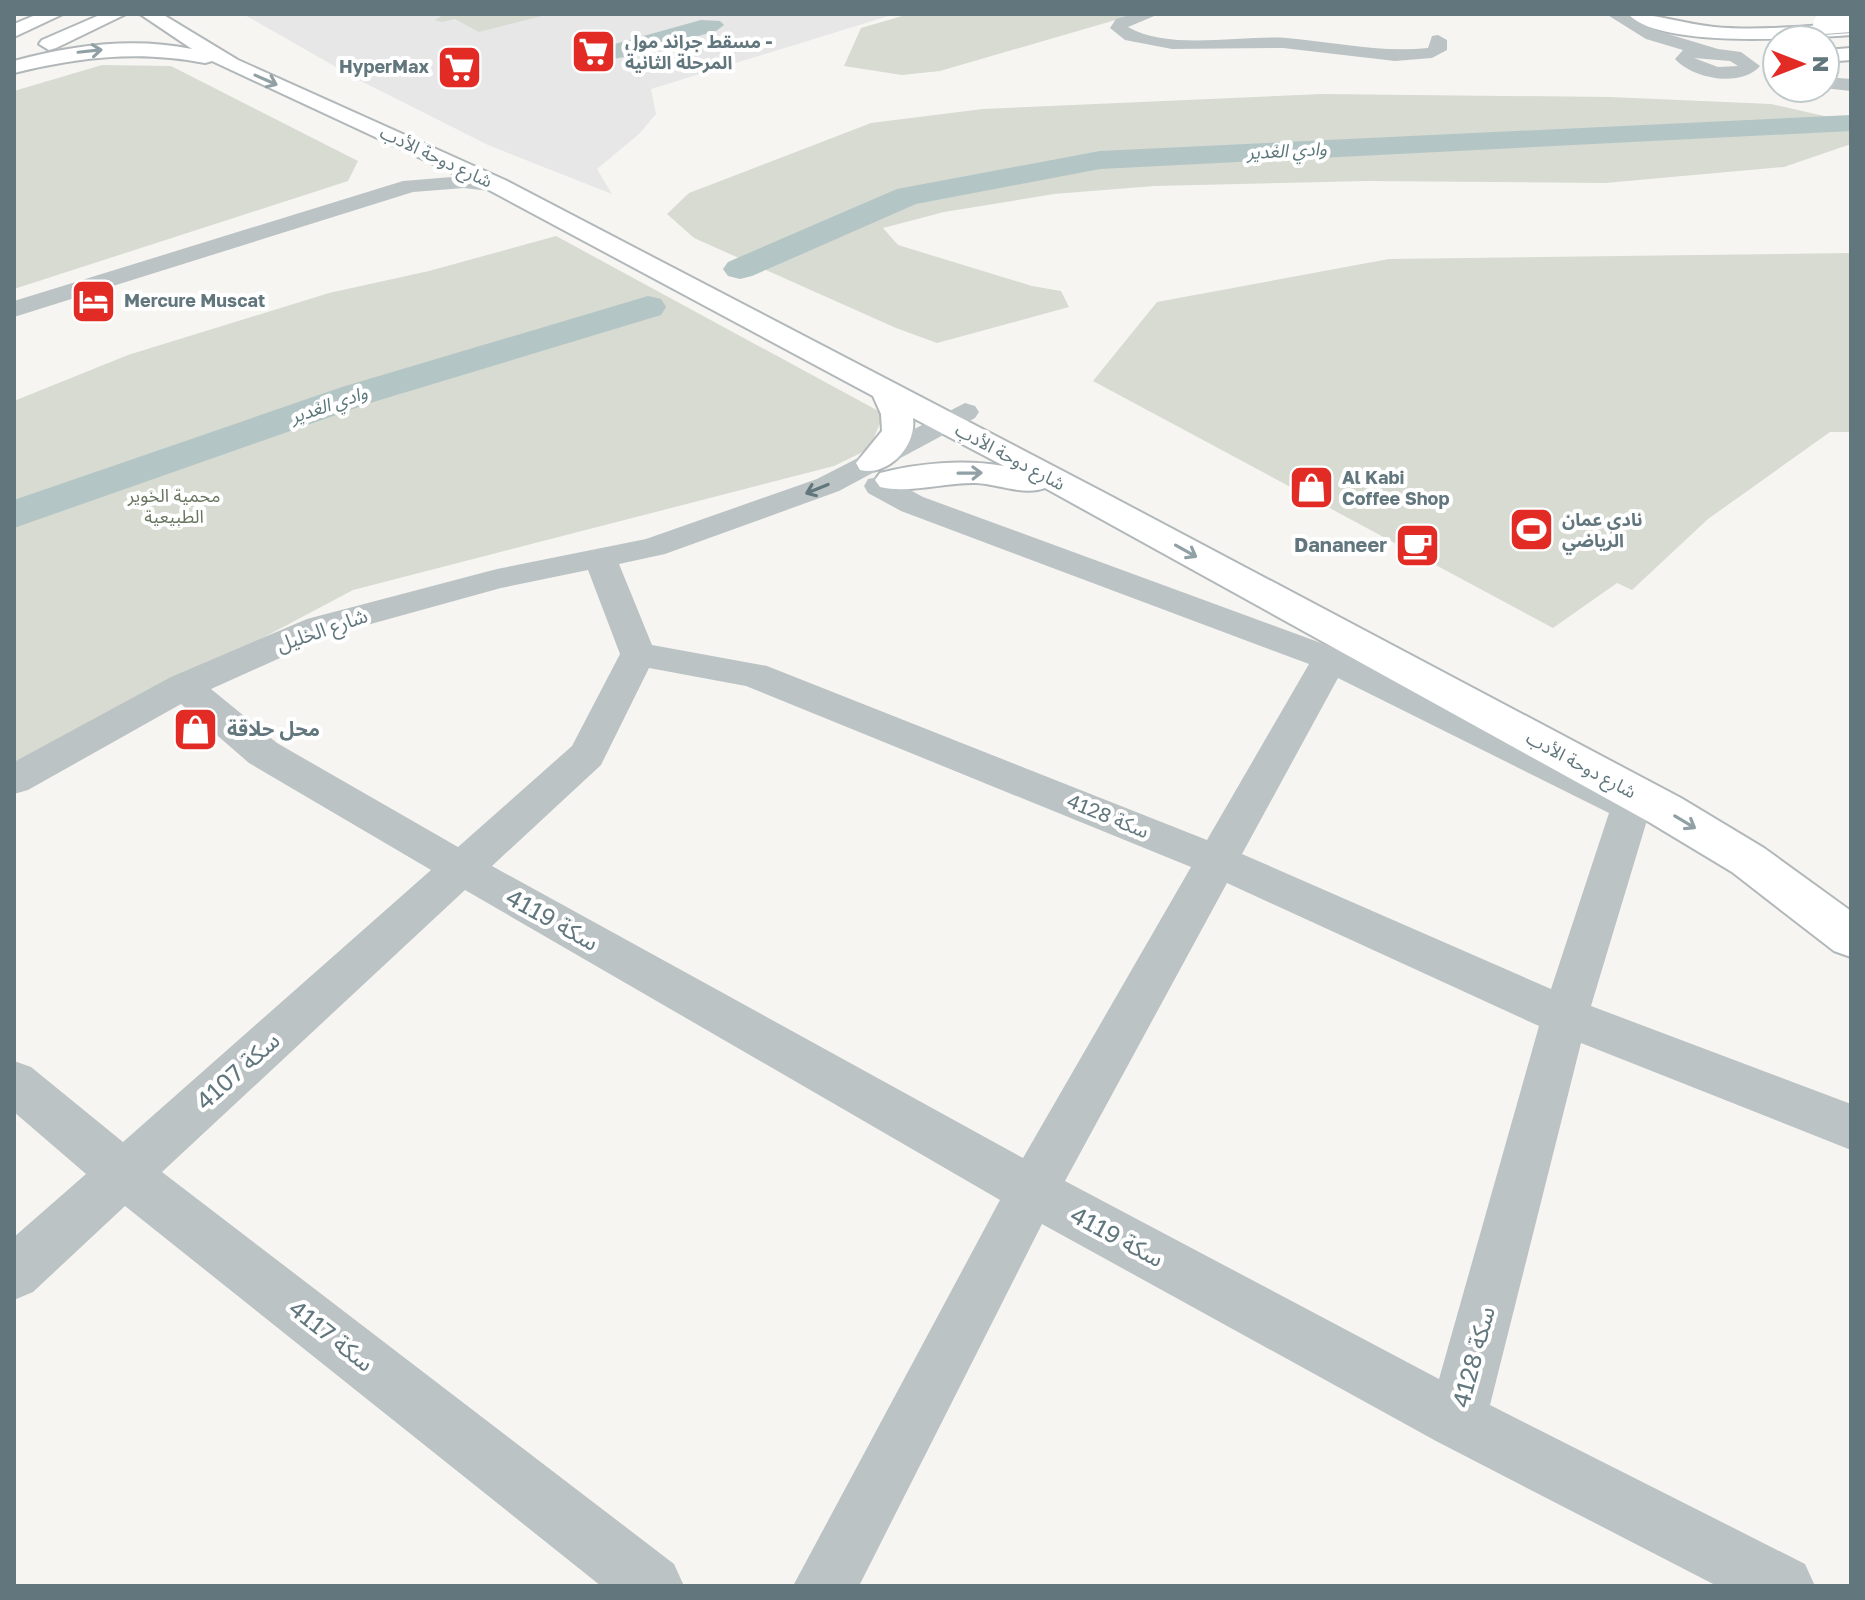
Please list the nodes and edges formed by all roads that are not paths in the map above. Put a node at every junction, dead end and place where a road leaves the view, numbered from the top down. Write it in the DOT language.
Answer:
graph roads {
  1 [pos="27,14"];
  2 [pos="54,14"];
  3 [pos="88,14"];
  4 [pos="117,14"];
  5 [pos="149,14"];
  6 [pos="1151,14"];
  7 [pos="1603,14"];
  8 [pos="1614,14"];
  9 [pos="1637,14"];
  10 [pos="1650,14"];
  11 [pos="14,22"];
  12 [pos="1839,22"];
  13 [pos="14,31"];
  14 [pos="1438,40"];
  15 [pos="14,46"];
  16 [pos="1711,52"];
  17 [pos="14,58"];
  18 [pos="1684,59"];
  19 [pos="231,64"];
  20 [pos="14,67"];
  21 [pos="364,100"];
  22 [pos="438,156"];
  23 [pos="497,185"];
  24 [pos="411,186"];
  25 [pos="14,309"];
  26 [pos="886,392"];
  27 [pos="966,423"];
  28 [pos="881,476"];
  29 [pos="1093,500"];
  30 [pos="601,560"];
  31 [pos="638,654"];
  32 [pos="1330,659"];
  33 [pos="184,686"];
  34 [pos="14,780"];
  35 [pos="1216,860"];
  36 [pos="461,868"];
  37 [pos="1851,897"];
  38 [pos="1851,937"];
  39 [pos="1565,1016"];
  40 [pos="14,1082"];
  41 [pos="1851,1127"];
  42 [pos="125,1175"];
  43 [pos="1032,1191"];
  44 [pos="14,1273"];
  45 [pos="1457,1420"];
  46 [pos="652,1586"];
  47 [pos="825,1586"];
  48 [pos="1783,1586"];
  1 -- 11 [label="main road"];
  2 -- 13 [label="main road"];
  3 -- 15 [label="main road"];
  4 -- 17 [label="main road"];
  5 -- 19 [label="main road, شارع دوحة الأدب"];
  6 -- 14 [label="street"];
  7 -- 18 [label="street"];
  8 -- 16 [label="street"];
  9 -- 12 [label="main road"];
  10 -- 12 [label="main road"];
  16 -- 18 [label="street"];
  16 -- 18 [label="street"];
  20 -- 19 [label="main road, one-way"];
  19 -- 22 [label="main road, شارع دوحة الأدب, one-way"];
  21 -- 27 [label="main road, شارع دوحة الأدب"];
  22 -- 23 [label="main road, شارع دوحة الأدب"];
  22 -- 24 [label="street"];
  23 -- 24 [label="street"];
  23 -- 26 [label="main road, شارع دوحة الأدب"];
  24 -- 25 [label="street"];
  26 -- 27 [label="main road, شارع دوحة الأدب"];
  26 -- 28 [label="main road"];
  27 -- 28 [label="street, شارع الخليل"];
  27 -- 29 [label="main road, شارع دوحة الأدب"];
  27 -- 37 [label="main road, شارع دوحة الأدب"];
  28 -- 29 [label="main road, one-way"];
  28 -- 30 [label="street, شارع الخليل"];
  28 -- 32 [label="street"];
  29 -- 38 [label="main road, شارع دوحة الأدب, one-way"];
  30 -- 31 [label="street"];
  30 -- 33 [label="street, شارع الخليل"];
  31 -- 35 [label="street, سكة 4128"];
  31 -- 36 [label="street"];
  32 -- 35 [label="street"];
  32 -- 39 [label="street, سكة 4128"];
  33 -- 34 [label="street, شارع الخليل"];
  33 -- 36 [label="street, سكة 4119"];
  35 -- 39 [label="street, سكة 4128"];
  35 -- 43 [label="street"];
  36 -- 42 [label="street, سكة 4107"];
  36 -- 43 [label="street, سكة 4119"];
  39 -- 41 [label="street, سكة 4128"];
  39 -- 45 [label="street, سكة 4128"];
  40 -- 42 [label="street, سكة 4117"];
  42 -- 44 [label="street, سكة 4107"];
  42 -- 46 [label="street, سكة 4117"];
  43 -- 45 [label="street, سكة 4119"];
  43 -- 47 [label="street"];
  45 -- 48 [label="street, سكة 4119"];
}
